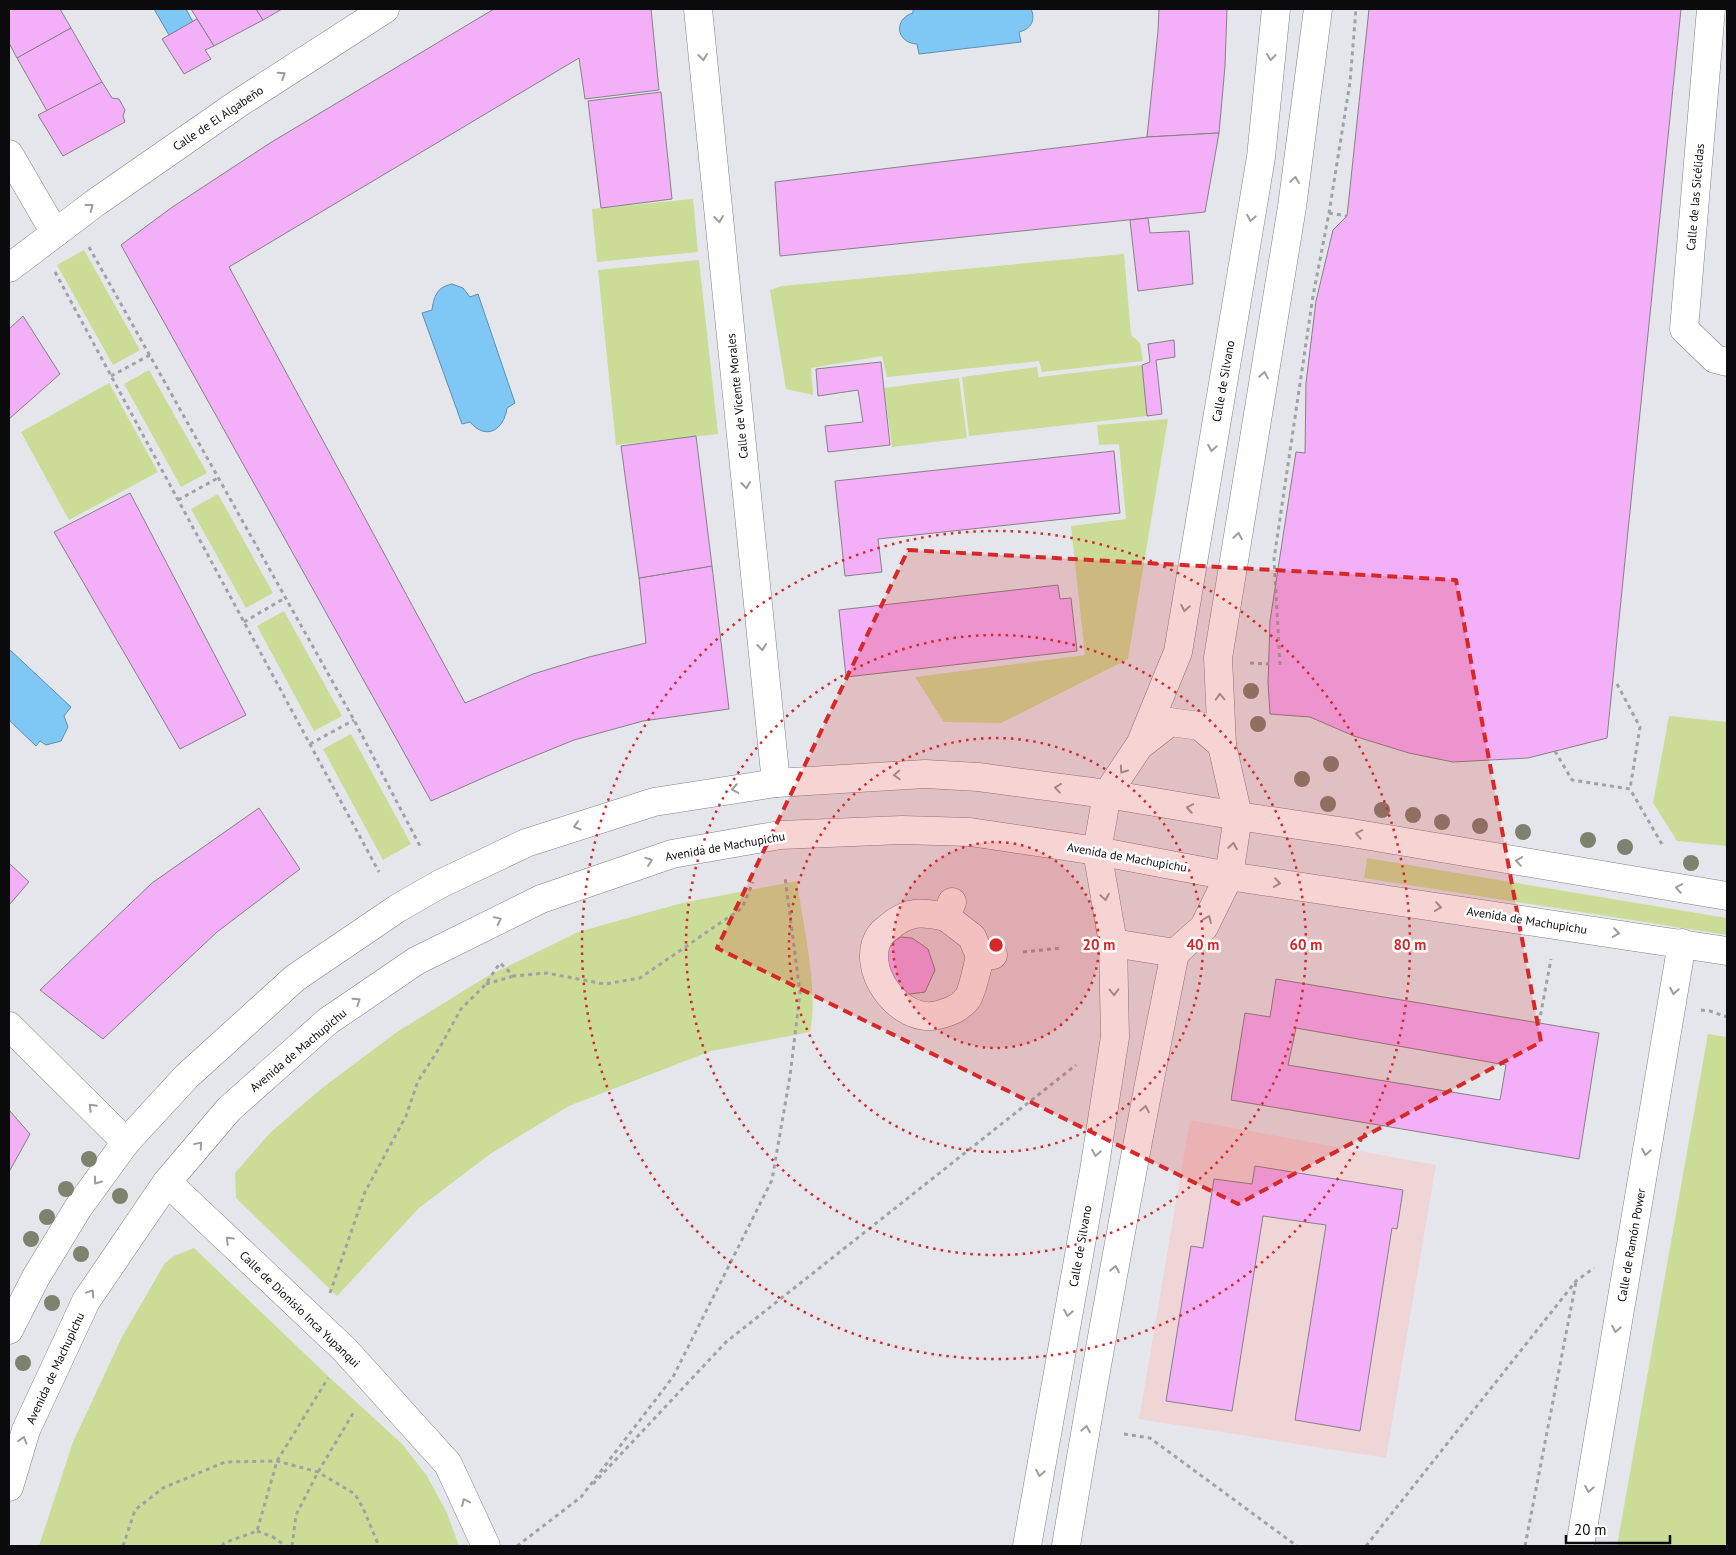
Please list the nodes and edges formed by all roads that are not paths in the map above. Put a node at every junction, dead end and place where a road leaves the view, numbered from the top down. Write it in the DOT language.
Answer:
graph roads {
  1 [pos="385,9"];
  2 [pos="698,9"];
  3 [pos="1276,9"];
  4 [pos="1318,9"];
  5 [pos="1711,9"];
  6 [pos="9,154"];
  7 [pos="55,233"];
  8 [pos="9,268"];
  9 [pos="1727,362"];
  10 [pos="1222,745"];
  11 [pos="1139,746"];
  12 [pos="776,783"];
  13 [pos="1107,794"];
  14 [pos="1238,816"];
  15 [pos="1097,851"];
  16 [pos="1229,876"];
  17 [pos="1727,896"];
  18 [pos="1113,943"];
  19 [pos="1682,944"];
  20 [pos="1727,951"];
  21 [pos="1175,953"];
  22 [pos="987,956"];
  23 [pos="9,1026"];
  24 [pos="126,1142"];
  25 [pos="167,1182"];
  26 [pos="9,1330"];
  27 [pos="9,1487"];
  28 [pos="486,1546"];
  29 [pos="1027,1546"];
  30 [pos="1066,1546"];
  31 [pos="1580,1546"];
  7 -- 1 [label="street, Calle de El Algabeño, one-way"];
  2 -- 12 [label="street, Calle de Vicente Morales, one-way"];
  3 -- 11 [label="street, Calle de Silvano, one-way"];
  10 -- 4 [label="street, one-way"];
  5 -- 9 [label="street, Calle de las Sicélidas"];
  6 -- 7 [label="street"];
  7 -- 8 [label="street, Calle de El Algabeño"];
  10 -- 11 [label="street"];
  10 -- 14 [label="street"];
  11 -- 13 [label="street, one-way"];
  13 -- 12 [label="street, one-way"];
  12 -- 24 [label="street, one-way"];
  14 -- 13 [label="street, one-way"];
  13 -- 15 [label="street, Calle de Silvano"];
  16 -- 14 [label="street, one-way"];
  17 -- 14 [label="street, one-way"];
  15 -- 16 [label="street, Avenida de Machupichu"];
  15 -- 18 [label="street, Calle de Silvano, one-way"];
  25 -- 15 [label="street, Avenida de Machupichu, one-way"];
  16 -- 19 [label="street, Avenida de Machupichu, one-way"];
  21 -- 16 [label="street, one-way"];
  18 -- 21 [label="street"];
  18 -- 29 [label="street, Calle de Silvano, one-way"];
  19 -- 20 [label="street, Avenida de Machupichu"];
  19 -- 31 [label="street, Calle de Ramón Power, one-way"];
  30 -- 21 [label="street, one-way"];
  22 -- 22 [label="street"];
  24 -- 23 [label="street, one-way"];
  24 -- 26 [label="street, one-way"];
  27 -- 25 [label="street, Avenida de Machupichu, one-way"];
  28 -- 25 [label="street, Calle de Dionisio Inca Yupanqui, one-way"];
}
